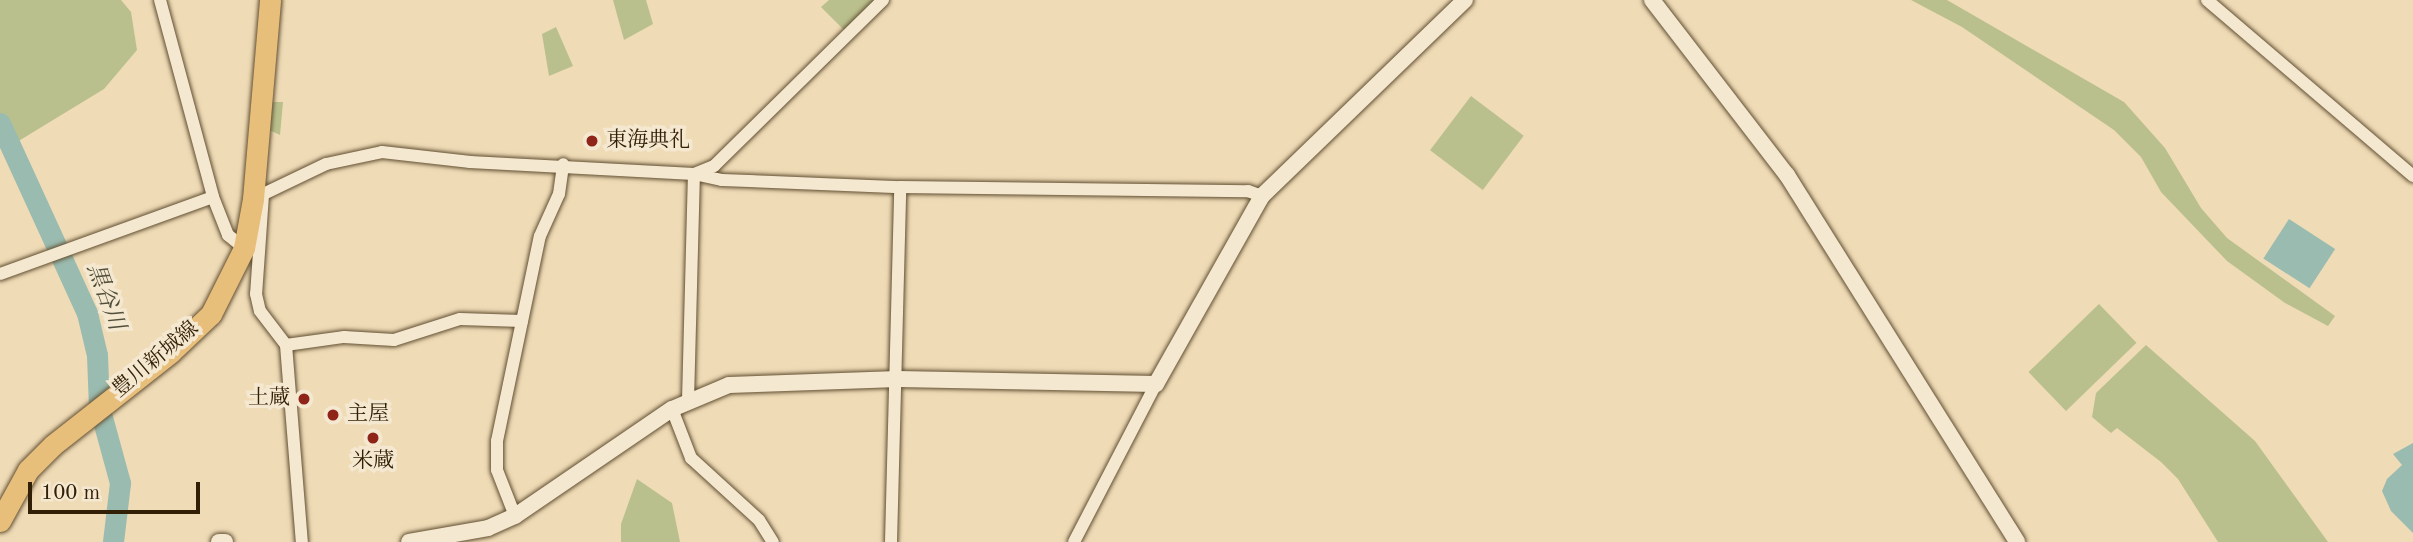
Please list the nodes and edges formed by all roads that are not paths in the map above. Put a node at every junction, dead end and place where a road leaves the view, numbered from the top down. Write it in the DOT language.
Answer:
graph roads {
  1 [pos="160,0"];
  2 [pos="270,0"];
  3 [pos="883,0"];
  4 [pos="1465,0"];
  5 [pos="1653,0"];
  6 [pos="2207,0"];
  7 [pos="563,164"];
  8 [pos="694,174"];
  9 [pos="2413,176"];
  10 [pos="900,187"];
  11 [pos="1262,196"];
  12 [pos="213,197"];
  13 [pos="258,197"];
  14 [pos="244,248"];
  15 [pos="0,274"];
  16 [pos="522,321"];
  17 [pos="286,345"];
  18 [pos="898,379"];
  19 [pos="1156,384"];
  20 [pos="688,401"];
  21 [pos="672,409"];
  22 [pos="5,496"];
  23 [pos="516,516"];
  24 [pos="0,521"];
  25 [pos="219,542"];
  26 [pos="225,542"];
  27 [pos="302,542"];
  28 [pos="409,542"];
  29 [pos="772,542"];
  30 [pos="891,542"];
  31 [pos="1074,542"];
  32 [pos="2017,542"];
  1 -- 12 [label="street"];
  2 -- 13 [label="main road, 豊川新城線"];
  3 -- 8 [label="street"];
  4 -- 11 [label="street"];
  5 -- 32 [label="street"];
  6 -- 9 [label="street"];
  7 -- 8 [label="street"];
  7 -- 13 [label="street"];
  7 -- 16 [label="street"];
  8 -- 10 [label="street"];
  8 -- 20 [label="street"];
  10 -- 11 [label="street"];
  10 -- 18 [label="street"];
  11 -- 19 [label="street"];
  12 -- 14 [label="street"];
  12 -- 15 [label="street"];
  13 -- 14 [label="main road, 豊川新城線"];
  13 -- 17 [label="street"];
  14 -- 22 [label="main road, 豊川新城線"];
  16 -- 17 [label="street"];
  16 -- 23 [label="street"];
  17 -- 27 [label="street"];
  18 -- 19 [label="street"];
  18 -- 20 [label="street"];
  18 -- 30 [label="street"];
  19 -- 31 [label="street"];
  20 -- 21 [label="street"];
  21 -- 23 [label="street"];
  21 -- 29 [label="street"];
  22 -- 24 [label="main road, 豊川新城線"];
  23 -- 28 [label="street"];
  25 -- 26 [label="street"];
}
